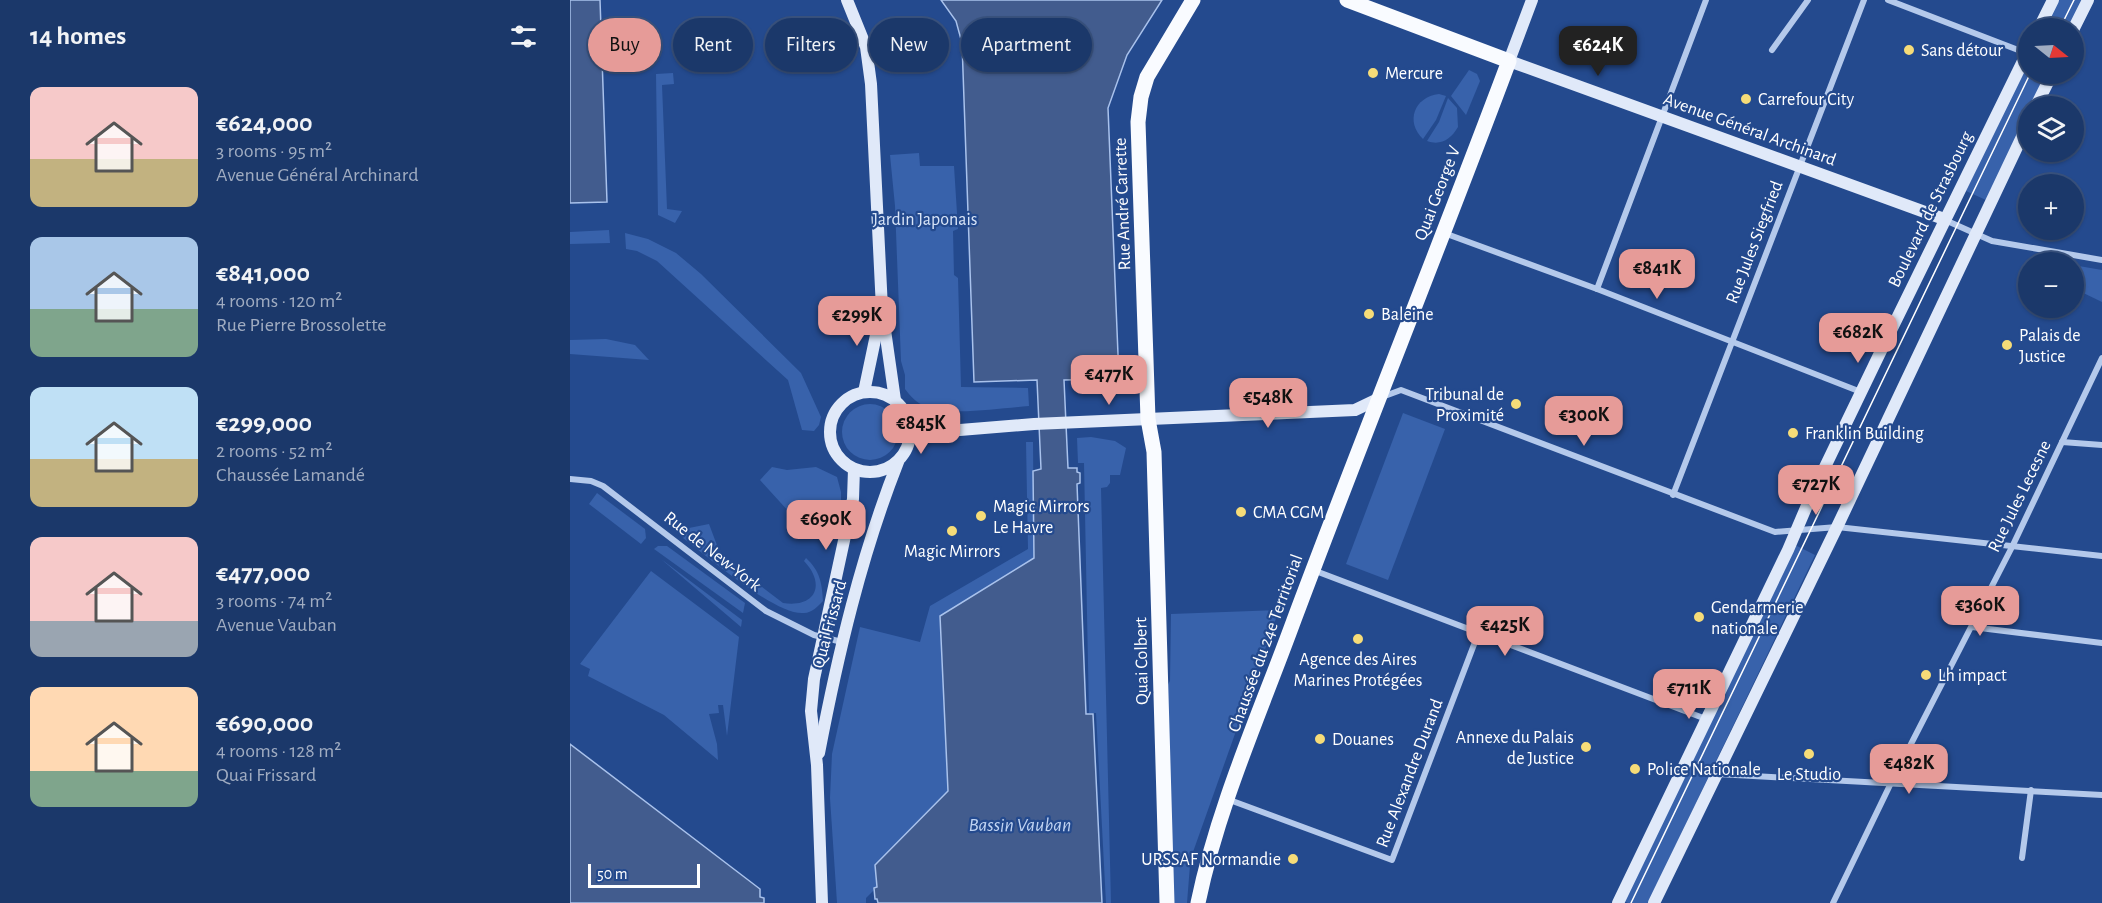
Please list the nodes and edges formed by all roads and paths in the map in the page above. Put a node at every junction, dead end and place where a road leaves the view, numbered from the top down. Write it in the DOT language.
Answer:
graph roads {
  1 [pos="847,0"];
  2 [pos="1193,0"];
  3 [pos="1347,0"];
  4 [pos="1532,0"];
  5 [pos="1706,0"];
  6 [pos="1808,0"];
  7 [pos="1864,0"];
  8 [pos="1888,0"];
  9 [pos="2053,0"];
  10 [pos="2088,0"];
  11 [pos="2044,18"];
  12 [pos="2079,18"];
  13 [pos="2018,48"];
  14 [pos="1772,50"];
  15 [pos="1509,61"];
  16 [pos="2018,72"];
  17 [pos="1662,117"];
  18 [pos="2018,145"];
  19 [pos="1800,167"];
  20 [pos="1944,219"];
  21 [pos="1443,232"];
  22 [pos="1976,234"];
  23 [pos="2102,260"];
  24 [pos="1597,290"];
  25 [pos="882,309"];
  26 [pos="1732,341"];
  27 [pos="2102,358"];
  28 [pos="864,392"];
  29 [pos="1861,392"];
  30 [pos="1378,399"];
  31 [pos="895,400"];
  32 [pos="1148,419"];
  33 [pos="911,434"];
  34 [pos="2062,442"];
  35 [pos="2102,445"];
  36 [pos="898,462"];
  37 [pos="854,470"];
  38 [pos="570,480"];
  39 [pos="1673,495"];
  40 [pos="1837,527"];
  41 [pos="1796,530"];
  42 [pos="2012,547"];
  43 [pos="2102,556"];
  44 [pos="1312,570"];
  45 [pos="1972,627"];
  46 [pos="1478,634"];
  47 [pos="823,636"];
  48 [pos="842,642"];
  49 [pos="2102,643"];
  50 [pos="1706,719"];
  51 [pos="817,765"];
  52 [pos="1716,774"];
  53 [pos="1892,783"];
  54 [pos="2031,790"];
  55 [pos="2102,795"];
  56 [pos="1227,800"];
  57 [pos="2022,858"];
  58 [pos="822,903"];
  59 [pos="1167,903"];
  60 [pos="1198,903"];
  61 [pos="1618,903"];
  62 [pos="1654,903"];
  63 [pos="1833,903"];
  1 -- 25 [label="street"];
  2 -- 32 [label="main road, Rue André Carrette"];
  3 -- 15 [label="main road"];
  4 -- 15 [label="street, Quai George V"];
  5 -- 17 [label="street"];
  6 -- 14 [label="street"];
  7 -- 19 [label="street, Rue Jules Siegfried"];
  8 -- 13 [label="street"];
  9 -- 11 [label="street"];
  10 -- 12 [label="street"];
  15 -- 17 [label="street, Avenue Général Archinard"];
  15 -- 21 [label="main road, Quai George V"];
  16 -- 20 [label="street, Boulevard de Strasbourg"];
  17 -- 19 [label="street, Avenue Général Archinard"];
  17 -- 24 [label="street"];
  18 -- 22 [label="street"];
  19 -- 20 [label="street, Avenue Général Archinard"];
  19 -- 26 [label="street, Rue Jules Siegfried"];
  20 -- 22 [label="street"];
  20 -- 29 [label="street, Boulevard de Strasbourg"];
  21 -- 24 [label="street"];
  21 -- 30 [label="main road, Quai George V"];
  22 -- 23 [label="street"];
  22 -- 40 [label="street"];
  24 -- 26 [label="street"];
  25 -- 28 [label="street"];
  25 -- 31 [label="street"];
  26 -- 29 [label="street"];
  26 -- 39 [label="street, Rue Jules Siegfried"];
  27 -- 34 [label="street, Rue Jules Lecesne"];
  28 -- 31 [label="street"];
  28 -- 37 [label="street"];
  29 -- 41 [label="street, Boulevard de Strasbourg"];
  30 -- 32 [label="street"];
  30 -- 39 [label="street"];
  30 -- 44 [label="main road, Chaussée du 24e Territorial"];
  31 -- 33 [label="street"];
  32 -- 33 [label="street"];
  32 -- 59 [label="main road, Quai Colbert"];
  33 -- 36 [label="street"];
  34 -- 35 [label="street"];
  34 -- 42 [label="street, Rue Jules Lecesne"];
  36 -- 37 [label="street"];
  36 -- 48 [label="street, Quai Frissard"];
  37 -- 47 [label="street, Quai Frissard"];
  38 -- 47 [label="street, Rue de New-York"];
  39 -- 41 [label="street"];
  40 -- 41 [label="street"];
  40 -- 42 [label="street"];
  40 -- 52 [label="street"];
  41 -- 50 [label="street, Boulevard de Strasbourg"];
  42 -- 43 [label="street"];
  42 -- 45 [label="street, Rue Jules Lecesne"];
  44 -- 46 [label="street"];
  44 -- 56 [label="main road, Chaussée du 24e Territorial"];
  45 -- 49 [label="street"];
  45 -- 53 [label="street, Rue Jules Lecesne"];
  46 -- 50 [label="street"];
  46 -- 56 [label="street, Rue Alexandre Durand"];
  47 -- 48 [label="street, Rue de New-York"];
  47 -- 51 [label="street, Quai Frissard"];
  48 -- 51 [label="street, Quai Frissard"];
  50 -- 61 [label="street, Boulevard de Strasbourg"];
  51 -- 58 [label="street, Quai Frissard"];
  52 -- 53 [label="street"];
  52 -- 62 [label="street"];
  53 -- 54 [label="street"];
  53 -- 63 [label="street, Rue Jules Lecesne"];
  54 -- 55 [label="street"];
  54 -- 57 [label="street"];
  56 -- 60 [label="main road, Chaussée du 24e Territorial"];
}
